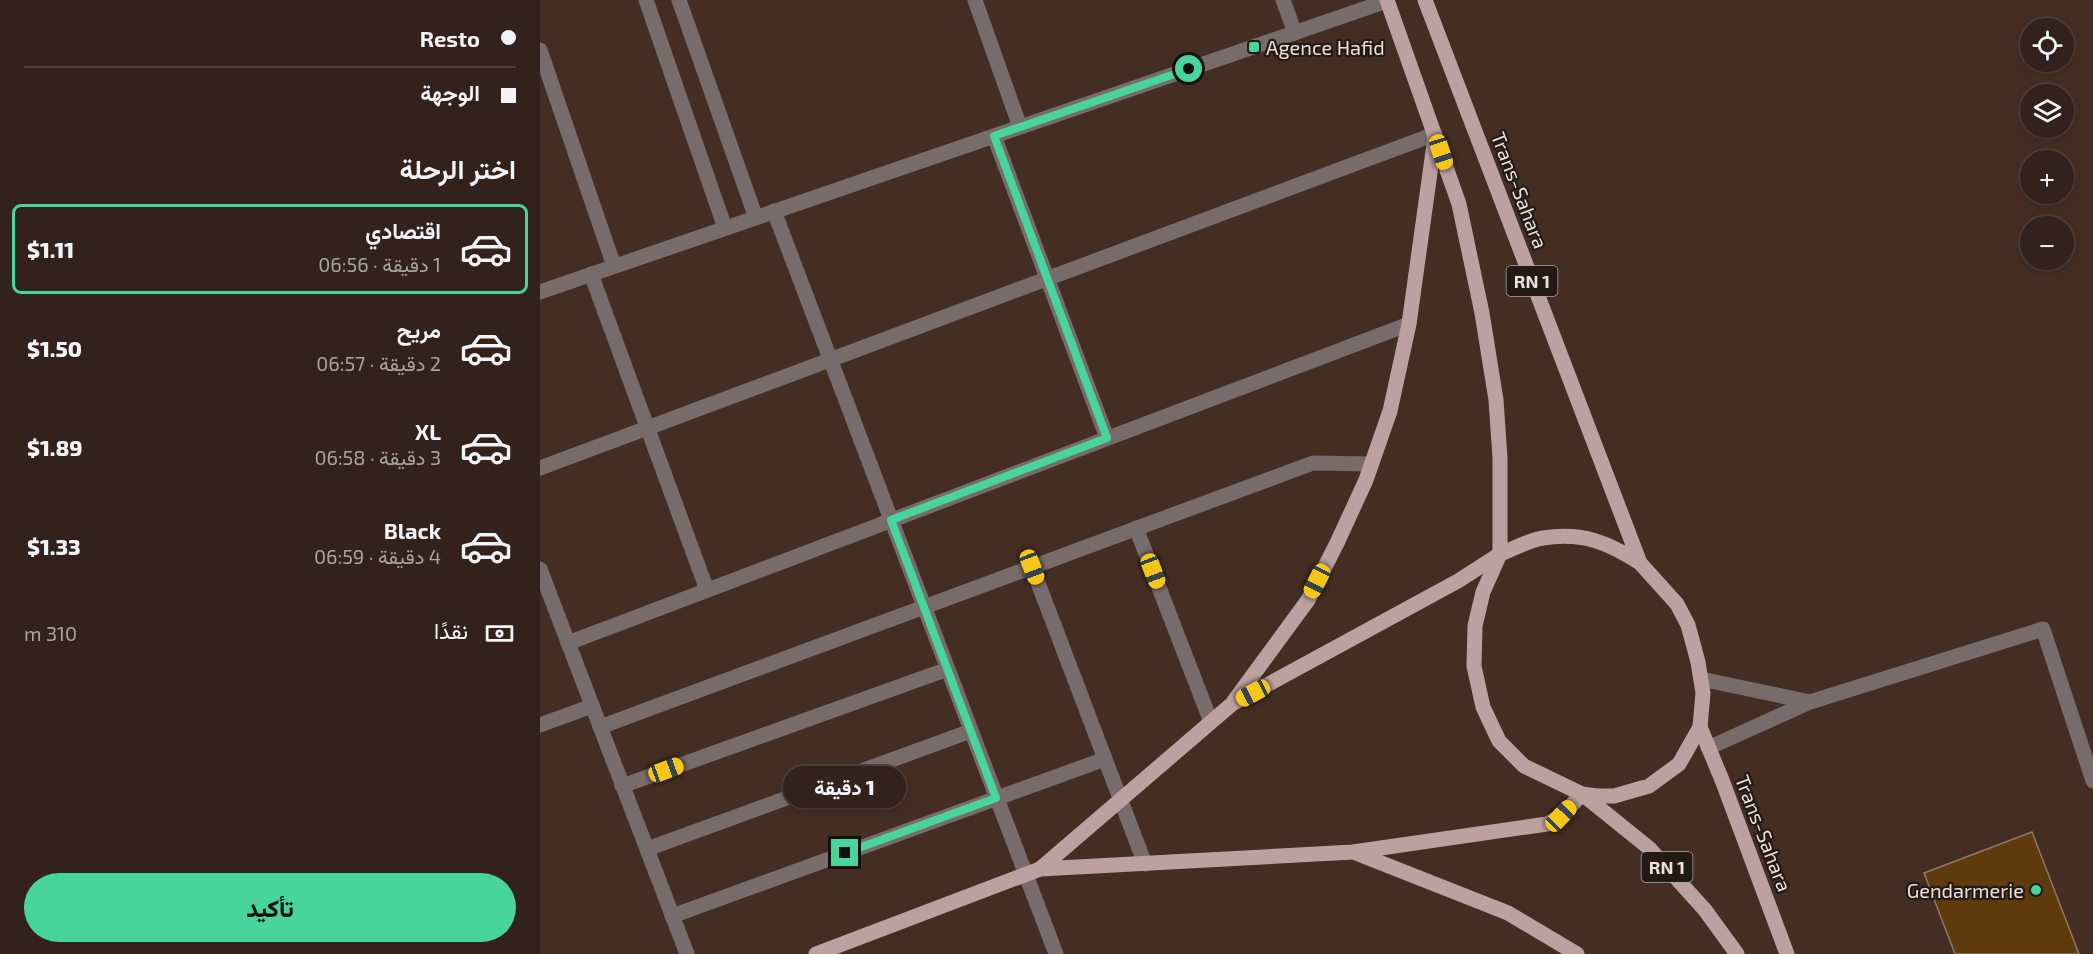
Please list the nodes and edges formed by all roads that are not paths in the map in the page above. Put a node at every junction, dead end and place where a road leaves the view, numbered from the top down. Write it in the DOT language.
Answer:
graph roads {
  1 [pos="646,0"];
  2 [pos="679,0"];
  3 [pos="975,0"];
  4 [pos="1283,0"];
  5 [pos="1387,0"];
  6 [pos="1425,0"];
  7 [pos="1295,33"];
  8 [pos="540,50"];
  9 [pos="1020,127"];
  10 [pos="1435,134"];
  11 [pos="994,136"];
  12 [pos="774,211"];
  13 [pos="756,218"];
  14 [pos="724,228"];
  15 [pos="614,266"];
  16 [pos="591,274"];
  17 [pos="1047,279"];
  18 [pos="540,292"];
  19 [pos="1408,324"];
  20 [pos="830,359"];
  21 [pos="647,428"];
  22 [pos="1107,438"];
  23 [pos="1371,464"];
  24 [pos="540,468"];
  25 [pos="891,520"];
  26 [pos="1136,528"];
  27 [pos="1500,554"];
  28 [pos="1640,563"];
  29 [pos="1032,567"];
  30 [pos="540,569"];
  31 [pos="707,590"];
  32 [pos="924,606"];
  33 [pos="568,643"];
  34 [pos="948,669"];
  35 [pos="1701,679"];
  36 [pos="1810,702"];
  37 [pos="1232,704"];
  38 [pos="592,706"];
  39 [pos="1211,722"];
  40 [pos="540,725"];
  41 [pos="600,726"];
  42 [pos="1700,727"];
  43 [pos="971,731"];
  44 [pos="1708,748"];
  45 [pos="1105,759"];
  46 [pos="2093,781"];
  47 [pos="622,786"];
  48 [pos="1582,794"];
  49 [pos="996,798"];
  50 [pos="1120,800"];
  51 [pos="647,849"];
  52 [pos="1353,852"];
  53 [pos="1145,864"];
  54 [pos="1033,872"];
  55 [pos="672,916"];
  56 [pos="687,954"];
  57 [pos="816,954"];
  58 [pos="1056,954"];
  59 [pos="1577,954"];
  60 [pos="1737,954"];
  61 [pos="1787,954"];
  1 -- 14 [label="street"];
  2 -- 13 [label="street"];
  3 -- 9 [label="street"];
  4 -- 7 [label="street"];
  5 -- 7 [label="street"];
  5 -- 10 [label="main road, RN 1"];
  6 -- 28 [label="main road, Trans-Sahara / RN 1"];
  7 -- 9 [label="street"];
  8 -- 15 [label="street"];
  9 -- 11 [label="street"];
  10 -- 17 [label="street"];
  10 -- 19 [label="main road"];
  10 -- 27 [label="main road, RN 1"];
  11 -- 12 [label="street"];
  11 -- 17 [label="street"];
  12 -- 13 [label="street"];
  12 -- 20 [label="street"];
  13 -- 14 [label="street"];
  14 -- 15 [label="street"];
  15 -- 16 [label="street"];
  16 -- 18 [label="street"];
  16 -- 21 [label="street"];
  17 -- 20 [label="street"];
  17 -- 22 [label="street"];
  19 -- 22 [label="street"];
  19 -- 23 [label="main road"];
  20 -- 21 [label="street"];
  20 -- 25 [label="street"];
  21 -- 24 [label="street"];
  21 -- 31 [label="street"];
  22 -- 25 [label="street"];
  23 -- 26 [label="street"];
  23 -- 37 [label="main road"];
  25 -- 31 [label="street"];
  25 -- 32 [label="street"];
  26 -- 29 [label="street"];
  26 -- 39 [label="street"];
  27 -- 28 [label="main road"];
  27 -- 37 [label="main road"];
  27 -- 48 [label="main road"];
  28 -- 35 [label="main road"];
  29 -- 32 [label="street"];
  29 -- 45 [label="street"];
  30 -- 33 [label="street"];
  31 -- 33 [label="street"];
  32 -- 34 [label="street"];
  32 -- 41 [label="street"];
  33 -- 38 [label="street"];
  34 -- 43 [label="street"];
  34 -- 47 [label="street"];
  35 -- 36 [label="street"];
  35 -- 42 [label="main road"];
  36 -- 44 [label="street"];
  36 -- 46 [label="street"];
  37 -- 39 [label="main road"];
  38 -- 40 [label="street"];
  38 -- 41 [label="street"];
  39 -- 50 [label="main road"];
  41 -- 47 [label="street"];
  42 -- 44 [label="main road, Trans-Sahara"];
  42 -- 48 [label="main road"];
  43 -- 49 [label="street"];
  43 -- 51 [label="street"];
  44 -- 61 [label="main road, Trans-Sahara"];
  45 -- 49 [label="street"];
  45 -- 50 [label="street"];
  47 -- 51 [label="street"];
  48 -- 52 [label="main road"];
  48 -- 60 [label="main road, RN 1"];
  49 -- 54 [label="street"];
  49 -- 55 [label="street"];
  50 -- 53 [label="street"];
  50 -- 54 [label="main road"];
  51 -- 55 [label="street"];
  52 -- 53 [label="main road"];
  52 -- 59 [label="main road"];
  53 -- 54 [label="main road"];
  54 -- 57 [label="main road"];
  54 -- 58 [label="street"];
  55 -- 56 [label="street"];
}
